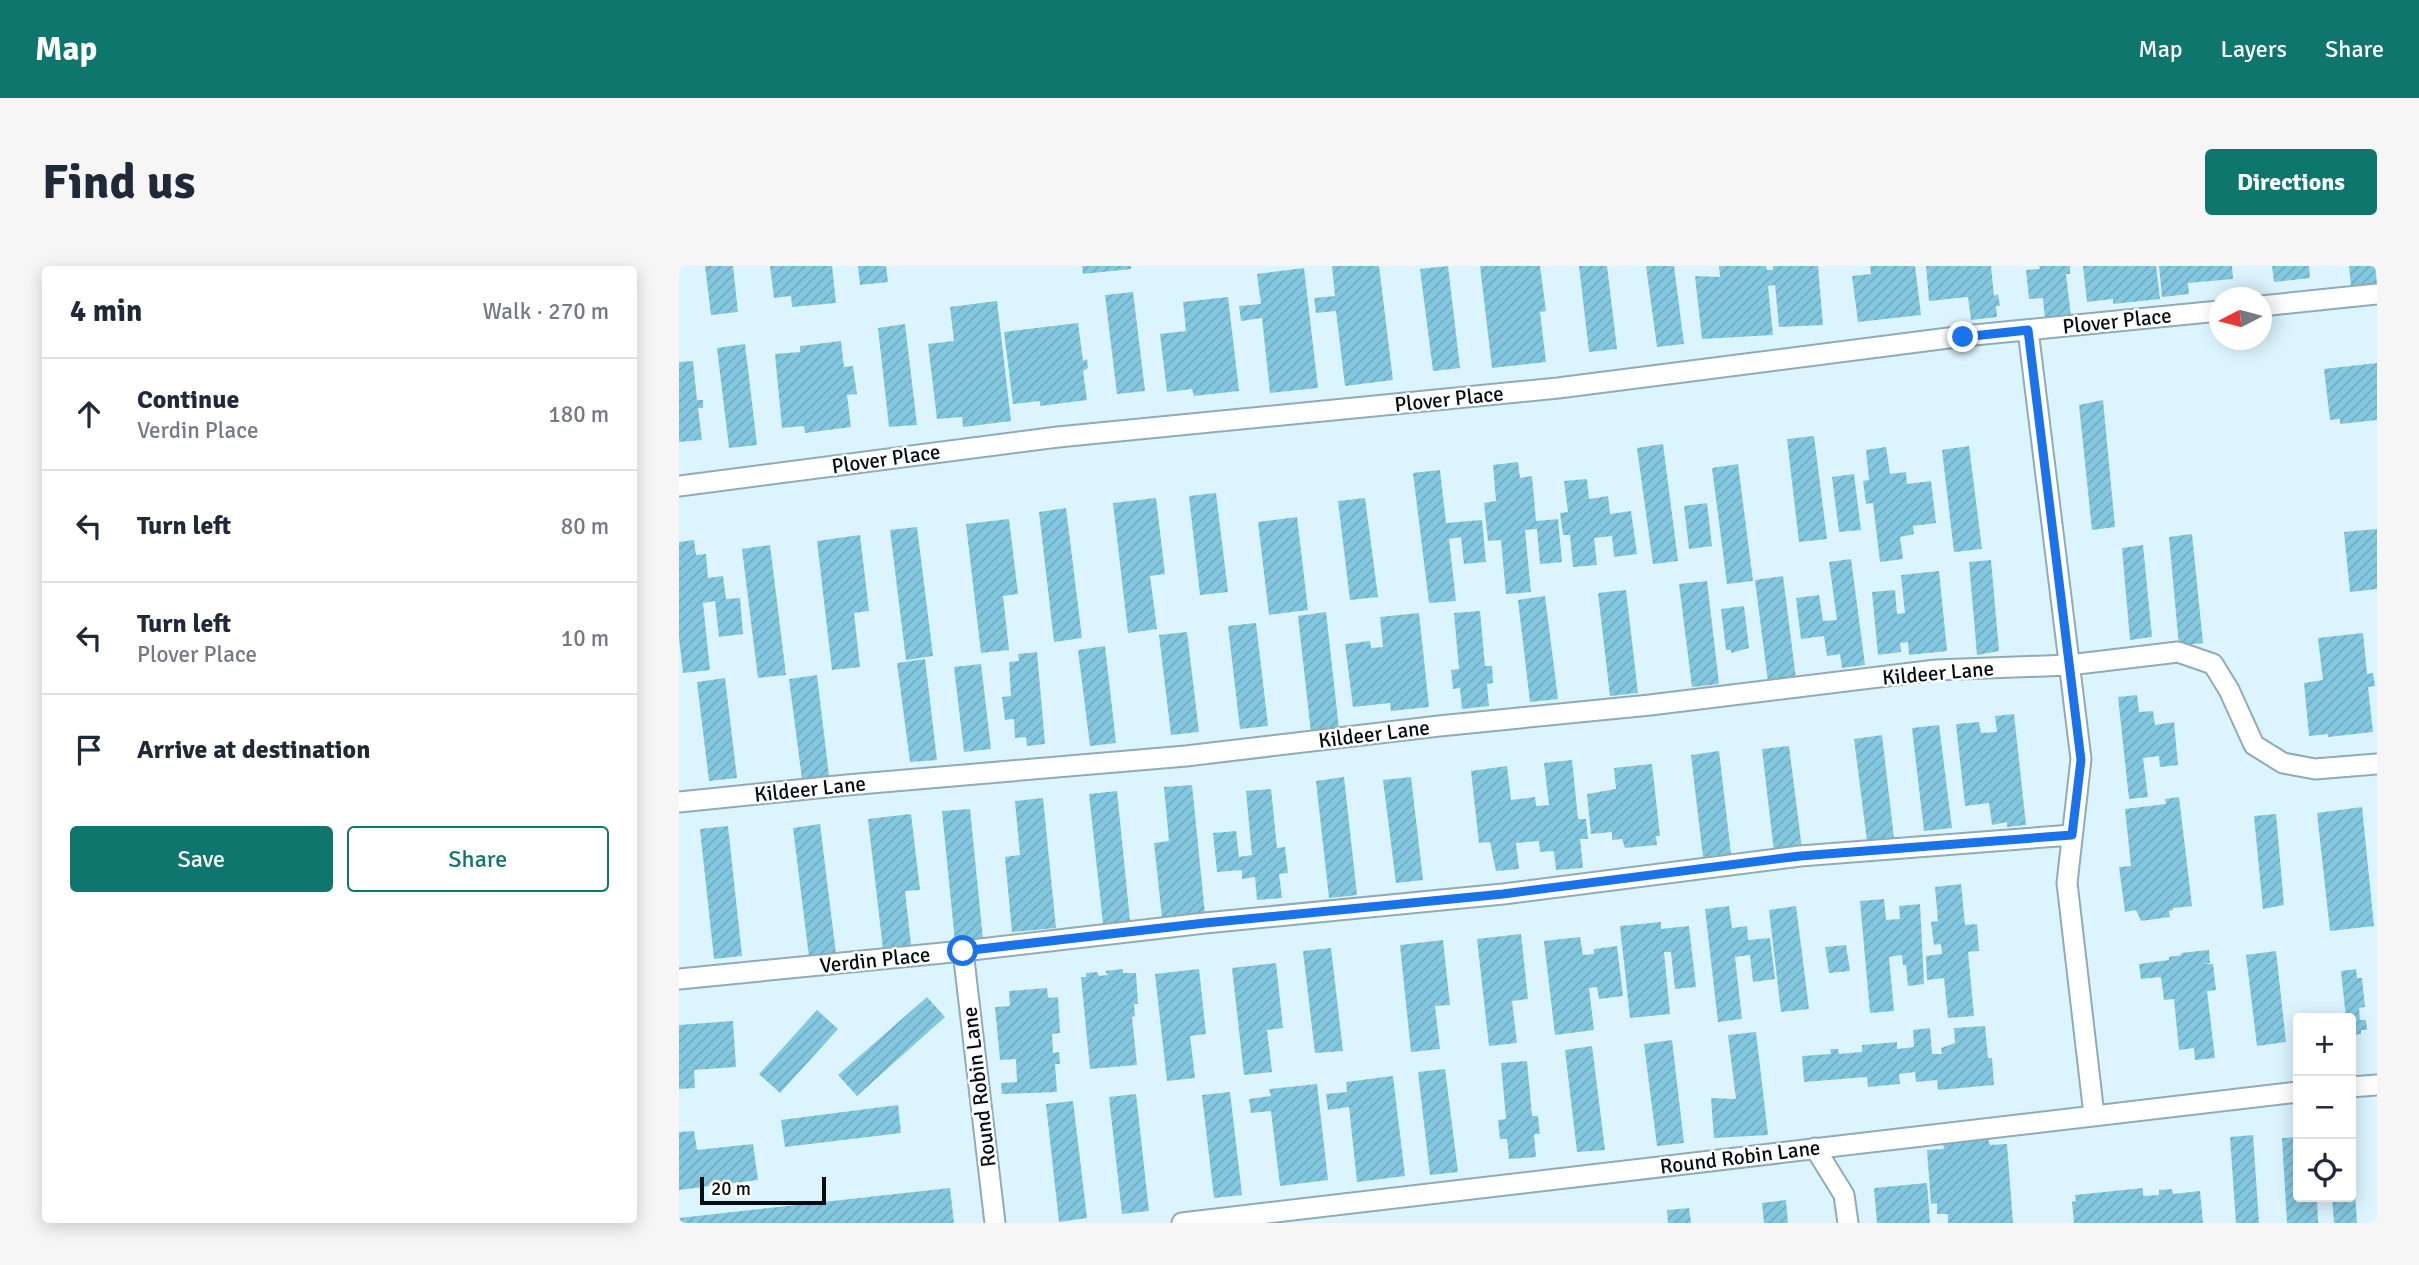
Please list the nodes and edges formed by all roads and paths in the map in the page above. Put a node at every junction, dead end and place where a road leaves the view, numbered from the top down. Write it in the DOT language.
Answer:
graph roads {
  1 [pos="2377,294"];
  2 [pos="2272,305"];
  3 [pos="2209,312"];
  4 [pos="2028,330"];
  5 [pos="679,486"];
  6 [pos="2069,665"];
  7 [pos="2377,764"];
  8 [pos="679,803"];
  9 [pos="2072,835"];
  10 [pos="963,951"];
  11 [pos="679,979"];
  12 [pos="2377,1085"];
  13 [pos="2356,1087"];
  14 [pos="2293,1093"];
  15 [pos="2094,1115"];
  16 [pos="1815,1149"];
  17 [pos="995,1223"];
  18 [pos="1182,1223"];
  19 [pos="1848,1223"];
  1 -- 2 [label="lane"];
  3 -- 4 [label="lane, Plover Place"];
  4 -- 5 [label="lane, Plover Place"];
  4 -- 6 [label="lane"];
  6 -- 7 [label="lane, Kildeer Lane"];
  6 -- 8 [label="lane, Kildeer Lane"];
  6 -- 9 [label="lane"];
  9 -- 10 [label="lane, Verdin Place"];
  9 -- 15 [label="lane"];
  10 -- 11 [label="lane, Verdin Place"];
  10 -- 17 [label="lane, Round Robin Lane"];
  12 -- 13 [label="lane"];
  14 -- 15 [label="lane, Round Robin Lane"];
  15 -- 16 [label="lane, Round Robin Lane"];
  16 -- 18 [label="lane, Round Robin Lane"];
  16 -- 19 [label="lane"];
}
